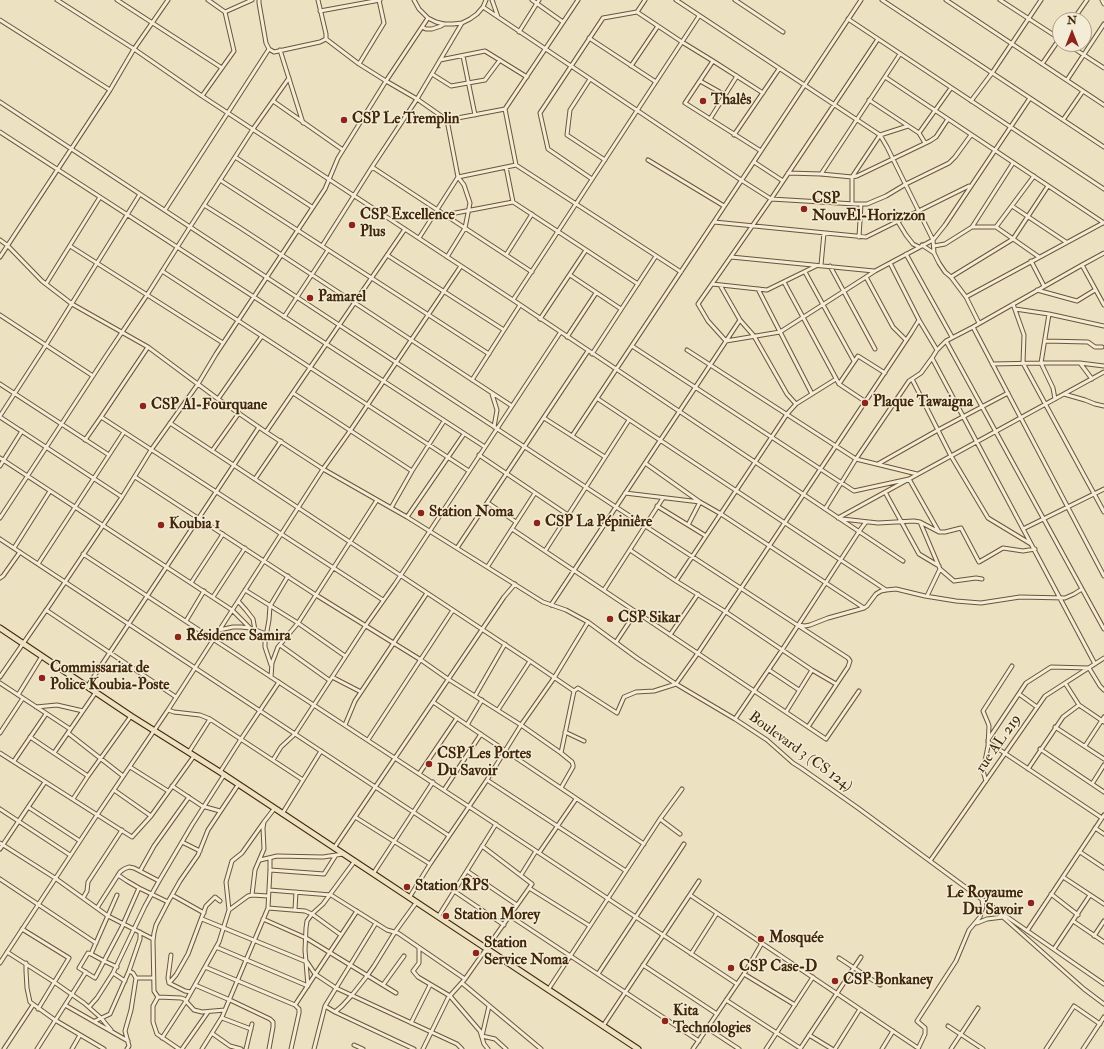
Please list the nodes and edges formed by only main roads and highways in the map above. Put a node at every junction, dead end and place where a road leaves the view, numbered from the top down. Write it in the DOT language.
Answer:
graph roads {
  1 [pos="0,628"];
  2 [pos="638,1049"];
  1 -- 2 [label="main road"];
}
